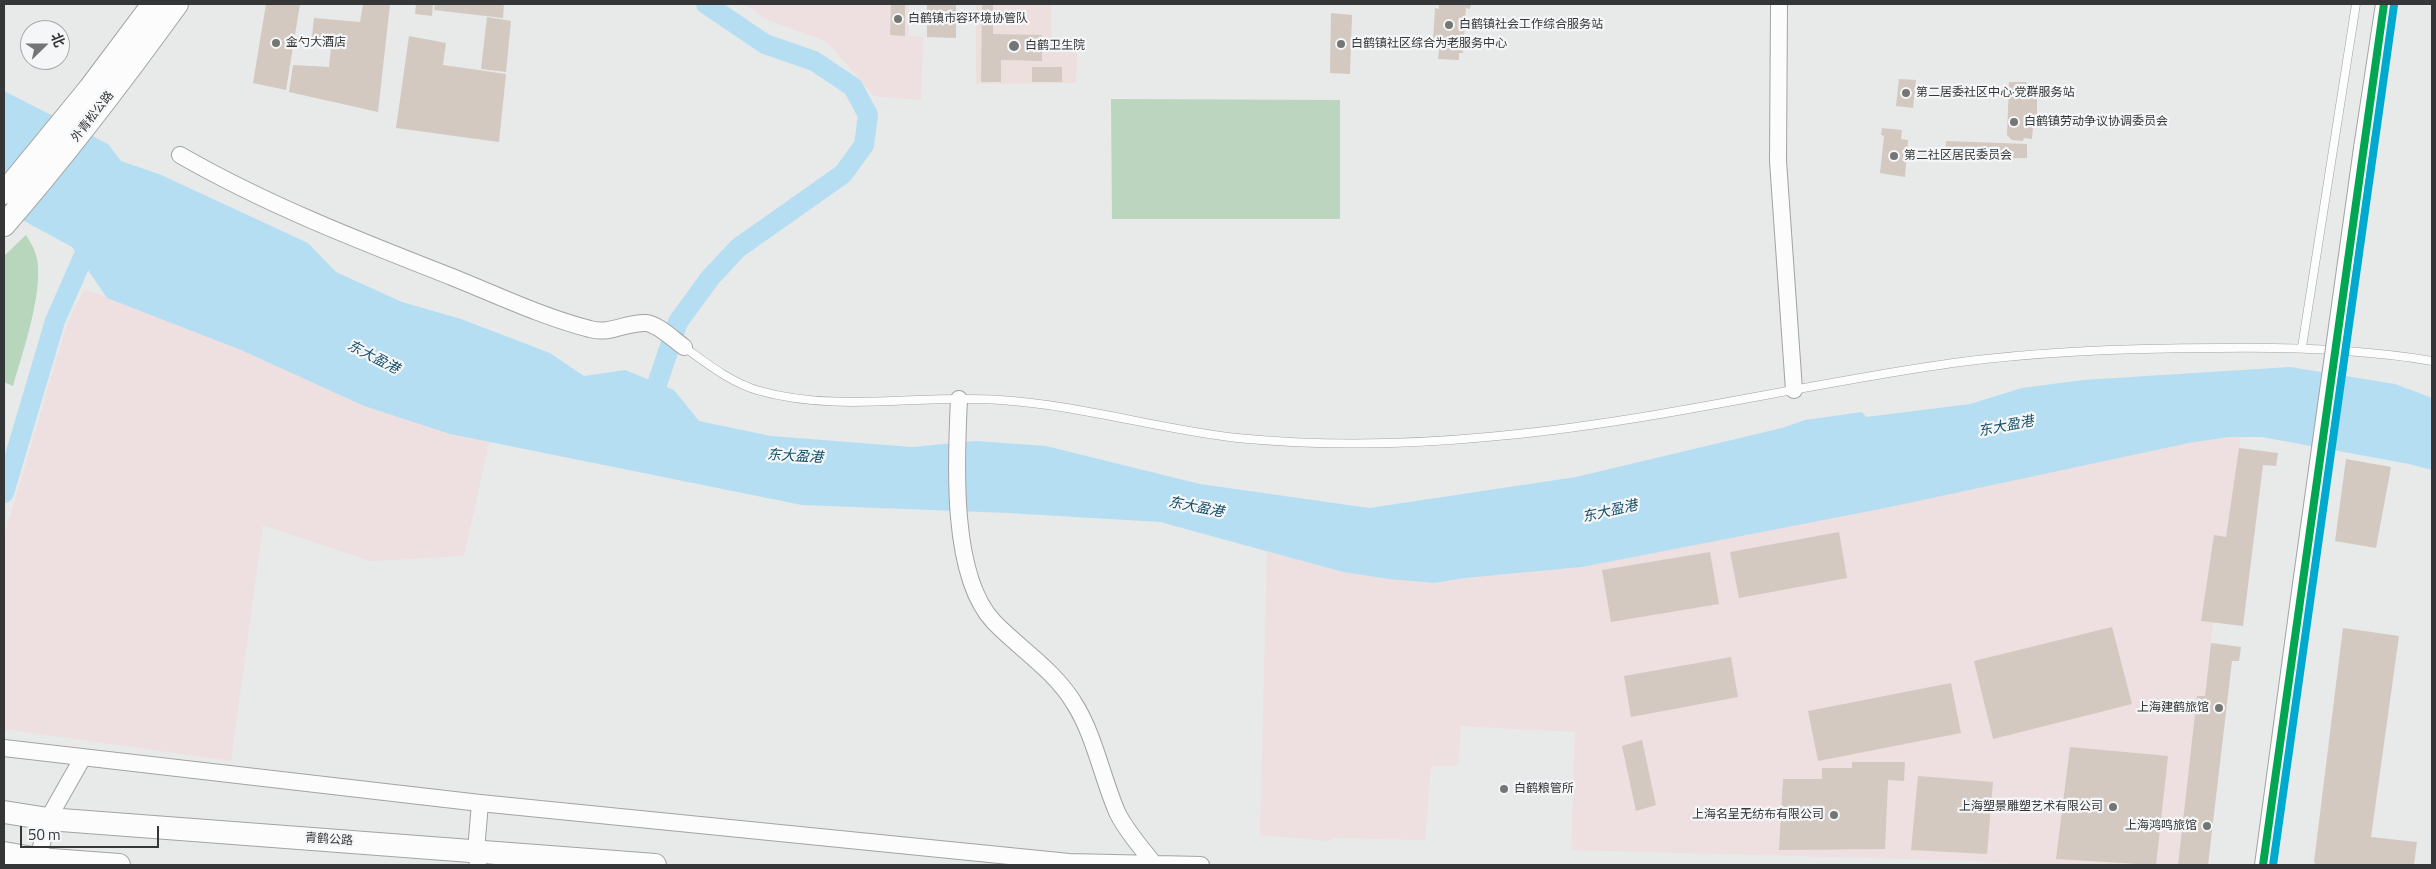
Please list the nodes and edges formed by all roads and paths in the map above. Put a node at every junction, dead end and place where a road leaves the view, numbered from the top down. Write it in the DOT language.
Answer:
graph roads {
  1 [pos="153,4"];
  2 [pos="177,4"];
  3 [pos="1779,4"];
  4 [pos="2356,4"];
  5 [pos="2384,4"];
  6 [pos="97,96"];
  7 [pos="180,155"];
  8 [pos="4,193"];
  9 [pos="4,225"];
  10 [pos="684,347"];
  11 [pos="2302,347"];
  12 [pos="2432,361"];
  13 [pos="1794,390"];
  14 [pos="959,400"];
  15 [pos="4,748"];
  16 [pos="82,759"];
  17 [pos="480,803"];
  18 [pos="4,812"];
  19 [pos="48,819"];
  20 [pos="4,853"];
  21 [pos="477,858"];
  22 [pos="35,862"];
  23 [pos="1134,864"];
  24 [pos="1154,864"];
  25 [pos="119,865"];
  26 [pos="655,865"];
  27 [pos="1201,865"];
  28 [pos="2263,865"];
  1 -- 6 [label="main road, 外青松公路"];
  2 -- 6 [label="main road, 外青松公路"];
  3 -- 13 [label="street"];
  4 -- 11 [label="lane"];
  5 -- 28 [label="street, bridge"];
  6 -- 8 [label="main road, 外青松公路"];
  6 -- 9 [label="main road, 外青松公路"];
  7 -- 10 [label="street"];
  10 -- 14 [label="lane"];
  11 -- 12 [label="lane"];
  11 -- 13 [label="lane"];
  13 -- 14 [label="lane"];
  14 -- 24 [label="street"];
  15 -- 16 [label="street"];
  16 -- 17 [label="street"];
  16 -- 19 [label="street"];
  17 -- 21 [label="street"];
  17 -- 23 [label="street"];
  18 -- 19 [label="main road, 青鹤公路"];
  19 -- 21 [label="main road, 青鹤公路"];
  19 -- 22 [label="street"];
  20 -- 22 [label="main road"];
  21 -- 26 [label="main road, 青鹤公路"];
  22 -- 25 [label="main road"];
  23 -- 24 [label="street"];
  24 -- 27 [label="street"];
}
